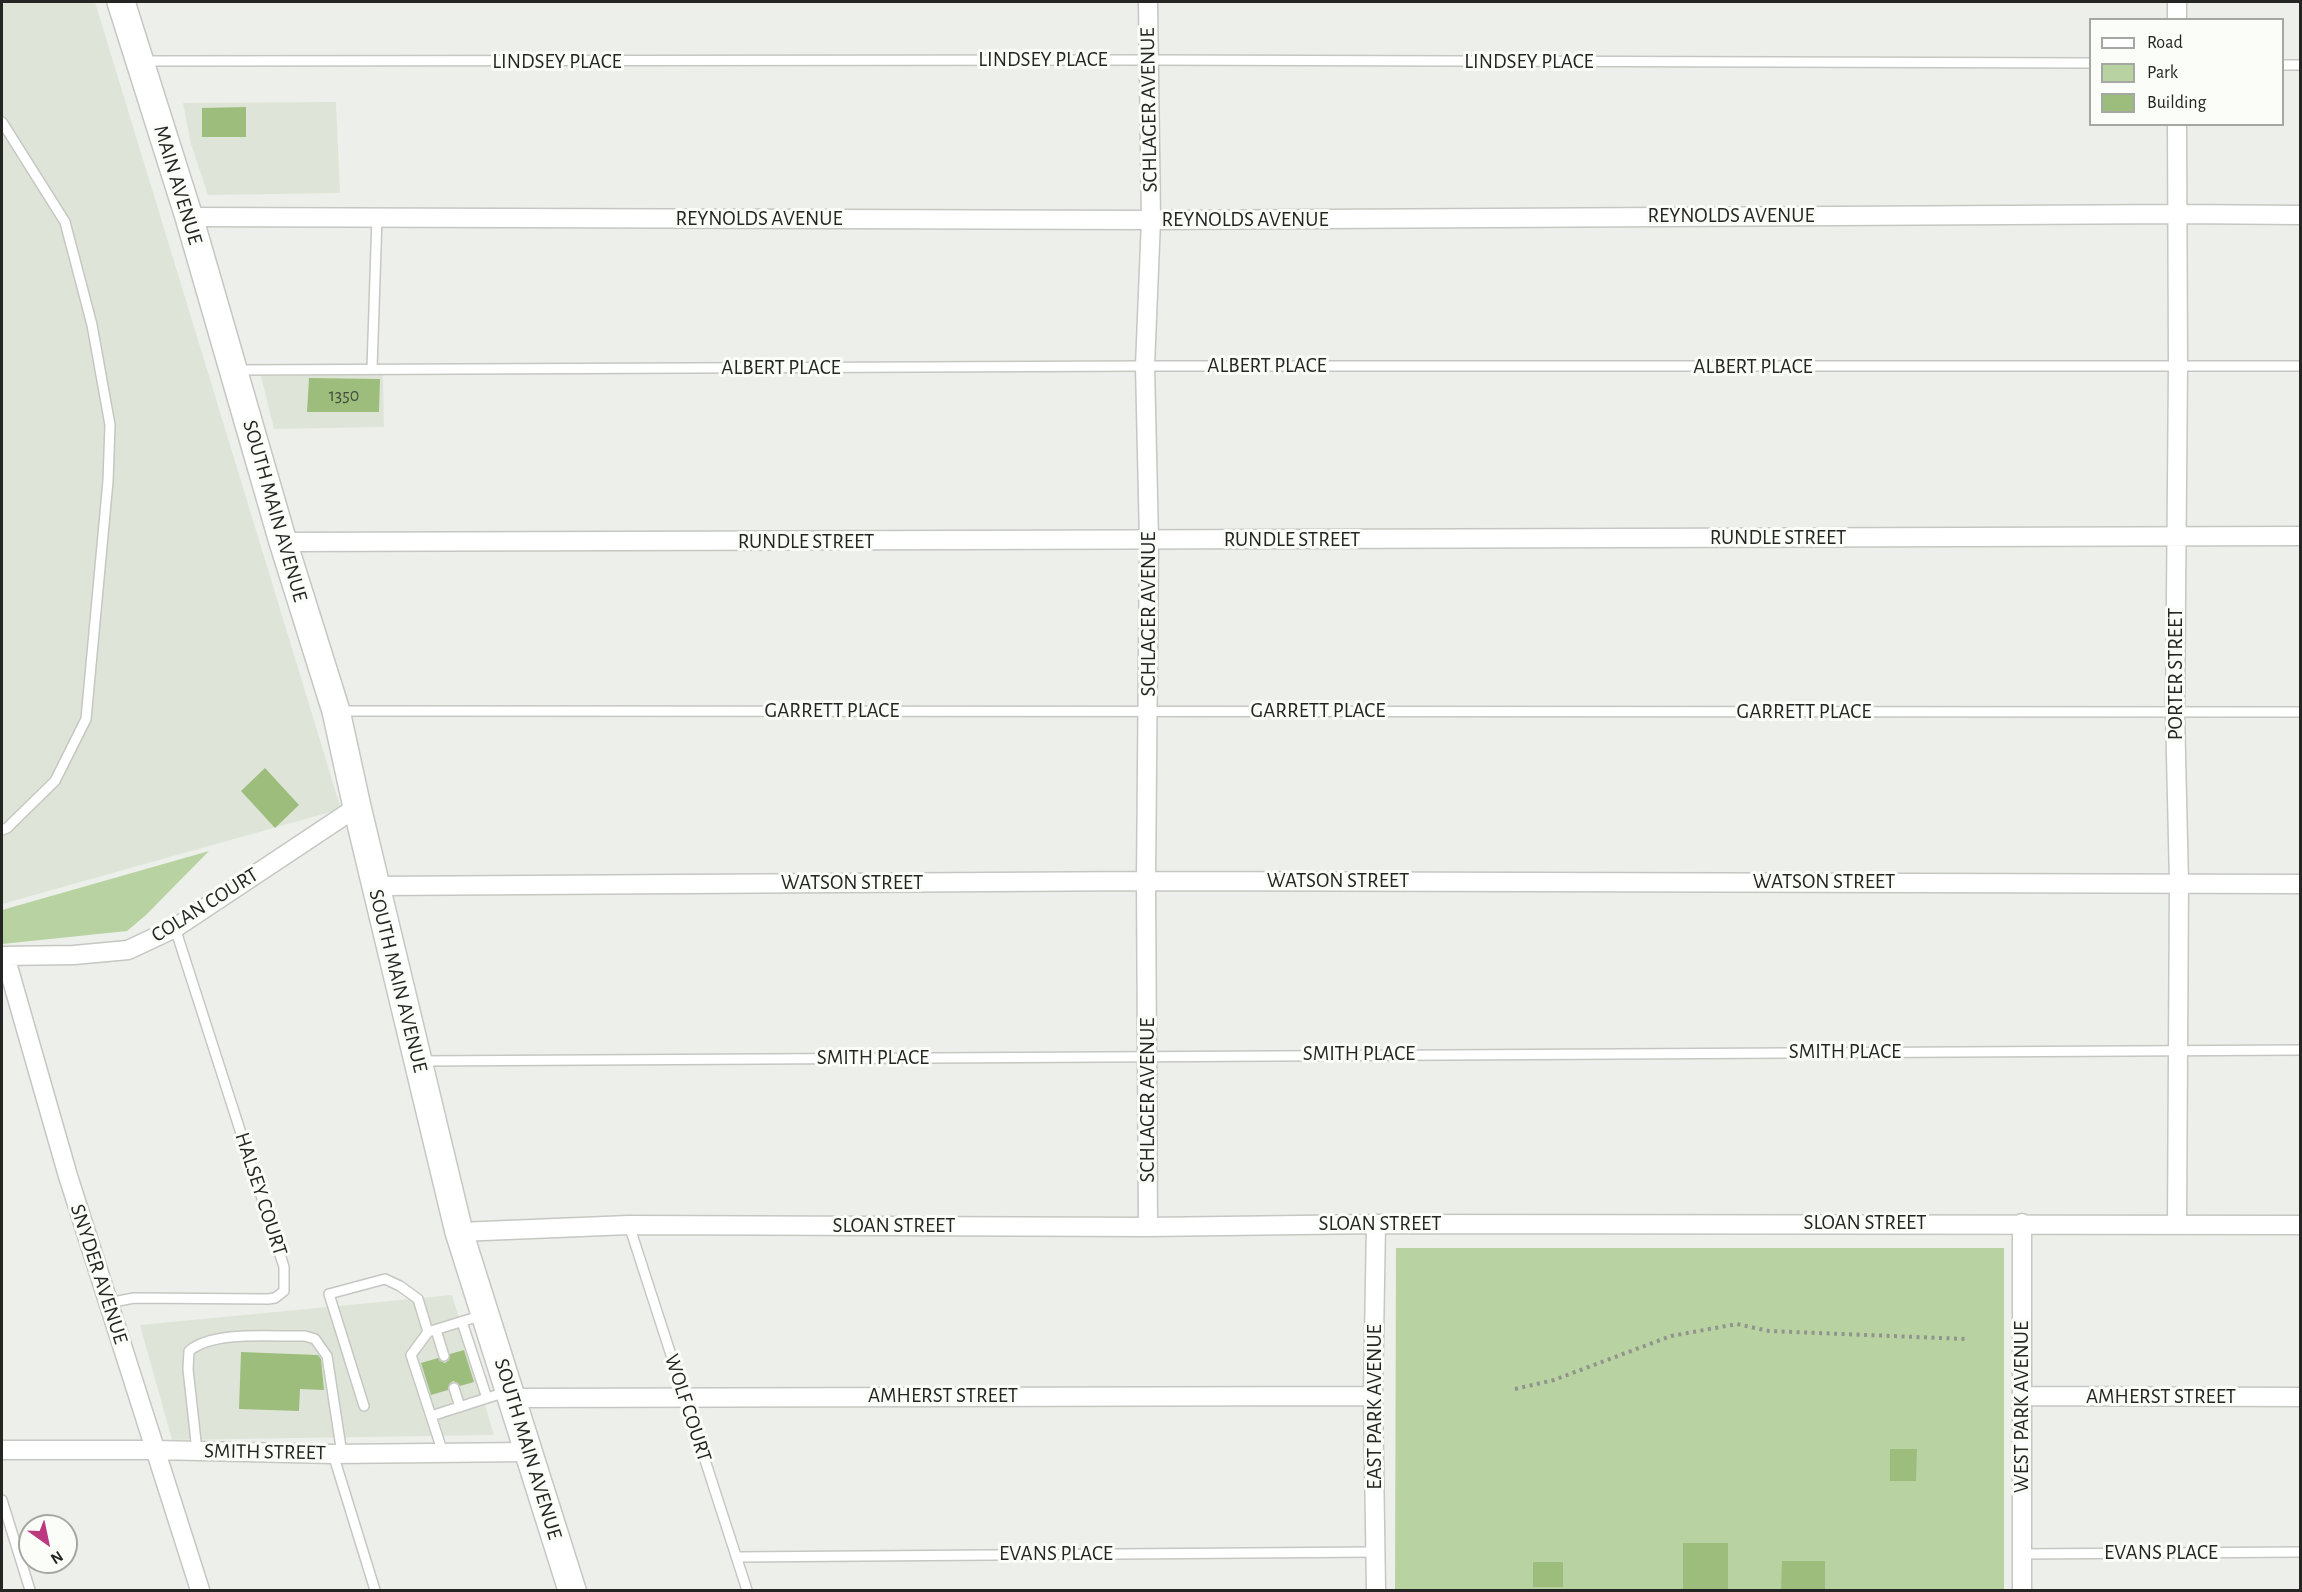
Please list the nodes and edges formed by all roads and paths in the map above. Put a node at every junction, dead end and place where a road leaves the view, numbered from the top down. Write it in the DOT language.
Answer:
graph roads {
  1 [pos="121,2"];
  2 [pos="1148,2"];
  3 [pos="2177,2"];
  4 [pos="2177,18"];
  5 [pos="1148,60"];
  6 [pos="140,61"];
  7 [pos="2089,63"];
  8 [pos="2284,65"];
  9 [pos="2301,65"];
  10 [pos="2,122"];
  11 [pos="2177,126"];
  12 [pos="2179,214"];
  13 [pos="2301,215"];
  14 [pos="189,217"];
  15 [pos="377,218"];
  16 [pos="1151,220"];
  17 [pos="1145,366"];
  18 [pos="2301,366"];
  19 [pos="2178,367"];
  20 [pos="372,369"];
  21 [pos="234,370"];
  22 [pos="2177,536"];
  23 [pos="2301,536"];
  24 [pos="1149,541"];
  25 [pos="283,542"];
  26 [pos="336,711"];
  27 [pos="1149,711"];
  28 [pos="2175,712"];
  29 [pos="2301,712"];
  30 [pos="357,807"];
  31 [pos="2,830"];
  32 [pos="1146,880"];
  33 [pos="2179,883"];
  34 [pos="2301,884"];
  35 [pos="376,886"];
  36 [pos="175,928"];
  37 [pos="3,956"];
  38 [pos="2177,1050"];
  39 [pos="2301,1050"];
  40 [pos="1149,1055"];
  41 [pos="418,1061"];
  42 [pos="2022,1223"];
  43 [pos="1376,1224"];
  44 [pos="2177,1224"];
  45 [pos="2301,1224"];
  46 [pos="629,1225"];
  47 [pos="1148,1227"];
  48 [pos="459,1232"];
  49 [pos="108,1303"];
  50 [pos="474,1318"];
  51 [pos="432,1331"];
  52 [pos="1965,1339"];
  53 [pos="444,1356"];
  54 [pos="454,1388"];
  55 [pos="1515,1389"];
  56 [pos="503,1395"];
  57 [pos="684,1396"];
  58 [pos="1373,1396"];
  59 [pos="2022,1396"];
  60 [pos="2301,1397"];
  61 [pos="364,1406"];
  62 [pos="460,1407"];
  63 [pos="431,1416"];
  64 [pos="2,1450"];
  65 [pos="156,1450"];
  66 [pos="197,1450"];
  67 [pos="529,1452"];
  68 [pos="443,1453"];
  69 [pos="338,1454"];
  70 [pos="2,1500"];
  71 [pos="1376,1552"];
  72 [pos="2301,1552"];
  73 [pos="2022,1554"];
  74 [pos="736,1557"];
  75 [pos="30,1590"];
  76 [pos="200,1590"];
  77 [pos="375,1590"];
  78 [pos="572,1590"];
  79 [pos="747,1590"];
  80 [pos="1376,1590"];
  81 [pos="2022,1590"];
  1 -- 6 [label="main road, MAIN AVENUE"];
  2 -- 5 [label="street, SCHLAGER AVENUE"];
  3 -- 4 [label="street"];
  5 -- 6 [label="lane, LINDSEY PLACE"];
  5 -- 7 [label="lane, LINDSEY PLACE"];
  5 -- 16 [label="street, SCHLAGER AVENUE"];
  6 -- 14 [label="main road, MAIN AVENUE"];
  8 -- 9 [label="lane"];
  10 -- 31 [label="lane"];
  11 -- 12 [label="street, PORTER STREET"];
  12 -- 13 [label="street, REYNOLDS AVENUE"];
  12 -- 16 [label="street, REYNOLDS AVENUE"];
  12 -- 19 [label="street, PORTER STREET"];
  14 -- 15 [label="street, REYNOLDS AVENUE"];
  14 -- 21 [label="main road, MAIN AVENUE"];
  15 -- 16 [label="street, REYNOLDS AVENUE"];
  15 -- 20 [label="lane"];
  16 -- 17 [label="street, SCHLAGER AVENUE"];
  17 -- 19 [label="lane, ALBERT PLACE"];
  17 -- 20 [label="lane, ALBERT PLACE"];
  17 -- 24 [label="street, SCHLAGER AVENUE"];
  18 -- 19 [label="lane, ALBERT PLACE"];
  19 -- 22 [label="street, PORTER STREET"];
  20 -- 21 [label="lane, ALBERT PLACE"];
  21 -- 25 [label="main road, SOUTH MAIN AVENUE"];
  22 -- 23 [label="street, RUNDLE STREET"];
  22 -- 24 [label="street, RUNDLE STREET"];
  22 -- 28 [label="street, PORTER STREET"];
  24 -- 25 [label="street, RUNDLE STREET"];
  24 -- 27 [label="street, SCHLAGER AVENUE"];
  25 -- 26 [label="main road, SOUTH MAIN AVENUE"];
  26 -- 27 [label="lane, GARRETT PLACE"];
  26 -- 30 [label="main road, SOUTH MAIN AVENUE"];
  27 -- 28 [label="lane, GARRETT PLACE"];
  27 -- 32 [label="street, SCHLAGER AVENUE"];
  28 -- 29 [label="lane, GARRETT PLACE"];
  28 -- 33 [label="street, PORTER STREET"];
  30 -- 35 [label="main road, SOUTH MAIN AVENUE"];
  30 -- 36 [label="street, COLAN COURT"];
  32 -- 33 [label="street, WATSON STREET"];
  32 -- 35 [label="street, WATSON STREET"];
  32 -- 40 [label="street, SCHLAGER AVENUE"];
  33 -- 34 [label="street, WATSON STREET"];
  33 -- 38 [label="street, PORTER STREET"];
  35 -- 41 [label="main road, SOUTH MAIN AVENUE"];
  36 -- 37 [label="street, COLAN COURT"];
  36 -- 49 [label="lane, HALSEY COURT"];
  37 -- 49 [label="street, SNYDER AVENUE"];
  38 -- 39 [label="lane, SMITH PLACE"];
  38 -- 40 [label="lane, SMITH PLACE"];
  38 -- 44 [label="street, PORTER STREET"];
  40 -- 41 [label="lane, SMITH PLACE"];
  40 -- 47 [label="street, SCHLAGER AVENUE"];
  41 -- 48 [label="main road, SOUTH MAIN AVENUE"];
  42 -- 43 [label="street, SLOAN STREET"];
  42 -- 44 [label="street, SLOAN STREET"];
  42 -- 59 [label="street, WEST PARK AVENUE"];
  43 -- 47 [label="street, SLOAN STREET"];
  43 -- 58 [label="street, EAST PARK AVENUE"];
  44 -- 45 [label="street, SLOAN STREET"];
  46 -- 47 [label="street, SLOAN STREET"];
  46 -- 48 [label="street, SLOAN STREET"];
  46 -- 57 [label="lane, WOLF COURT"];
  48 -- 50 [label="main road, SOUTH MAIN AVENUE"];
  49 -- 65 [label="street, SNYDER AVENUE"];
  50 -- 51 [label="lane"];
  50 -- 56 [label="main road, SOUTH MAIN AVENUE"];
  51 -- 53 [label="lane"];
  51 -- 61 [label="lane"];
  51 -- 63 [label="lane"];
  52 -- 55 [label="path"];
  54 -- 62 [label="lane"];
  56 -- 57 [label="street, AMHERST STREET"];
  56 -- 62 [label="lane"];
  56 -- 67 [label="main road, SOUTH MAIN AVENUE"];
  57 -- 58 [label="street, AMHERST STREET"];
  57 -- 74 [label="lane, WOLF COURT"];
  58 -- 71 [label="street, EAST PARK AVENUE"];
  59 -- 60 [label="street, AMHERST STREET"];
  59 -- 73 [label="street, WEST PARK AVENUE"];
  62 -- 63 [label="lane"];
  63 -- 68 [label="lane"];
  64 -- 65 [label="street, SMITH STREET"];
  65 -- 66 [label="street, SMITH STREET"];
  65 -- 76 [label="street, SNYDER AVENUE"];
  66 -- 69 [label="street, SMITH STREET"];
  66 -- 69 [label="lane"];
  67 -- 68 [label="street, SMITH STREET"];
  67 -- 78 [label="main road, SOUTH MAIN AVENUE"];
  68 -- 69 [label="street, SMITH STREET"];
  69 -- 77 [label="lane"];
  70 -- 75 [label="lane"];
  71 -- 74 [label="lane, EVANS PLACE"];
  71 -- 80 [label="street, EAST PARK AVENUE"];
  72 -- 73 [label="lane, EVANS PLACE"];
  73 -- 81 [label="street, WEST PARK AVENUE"];
  74 -- 79 [label="lane, WOLF COURT"];
}
